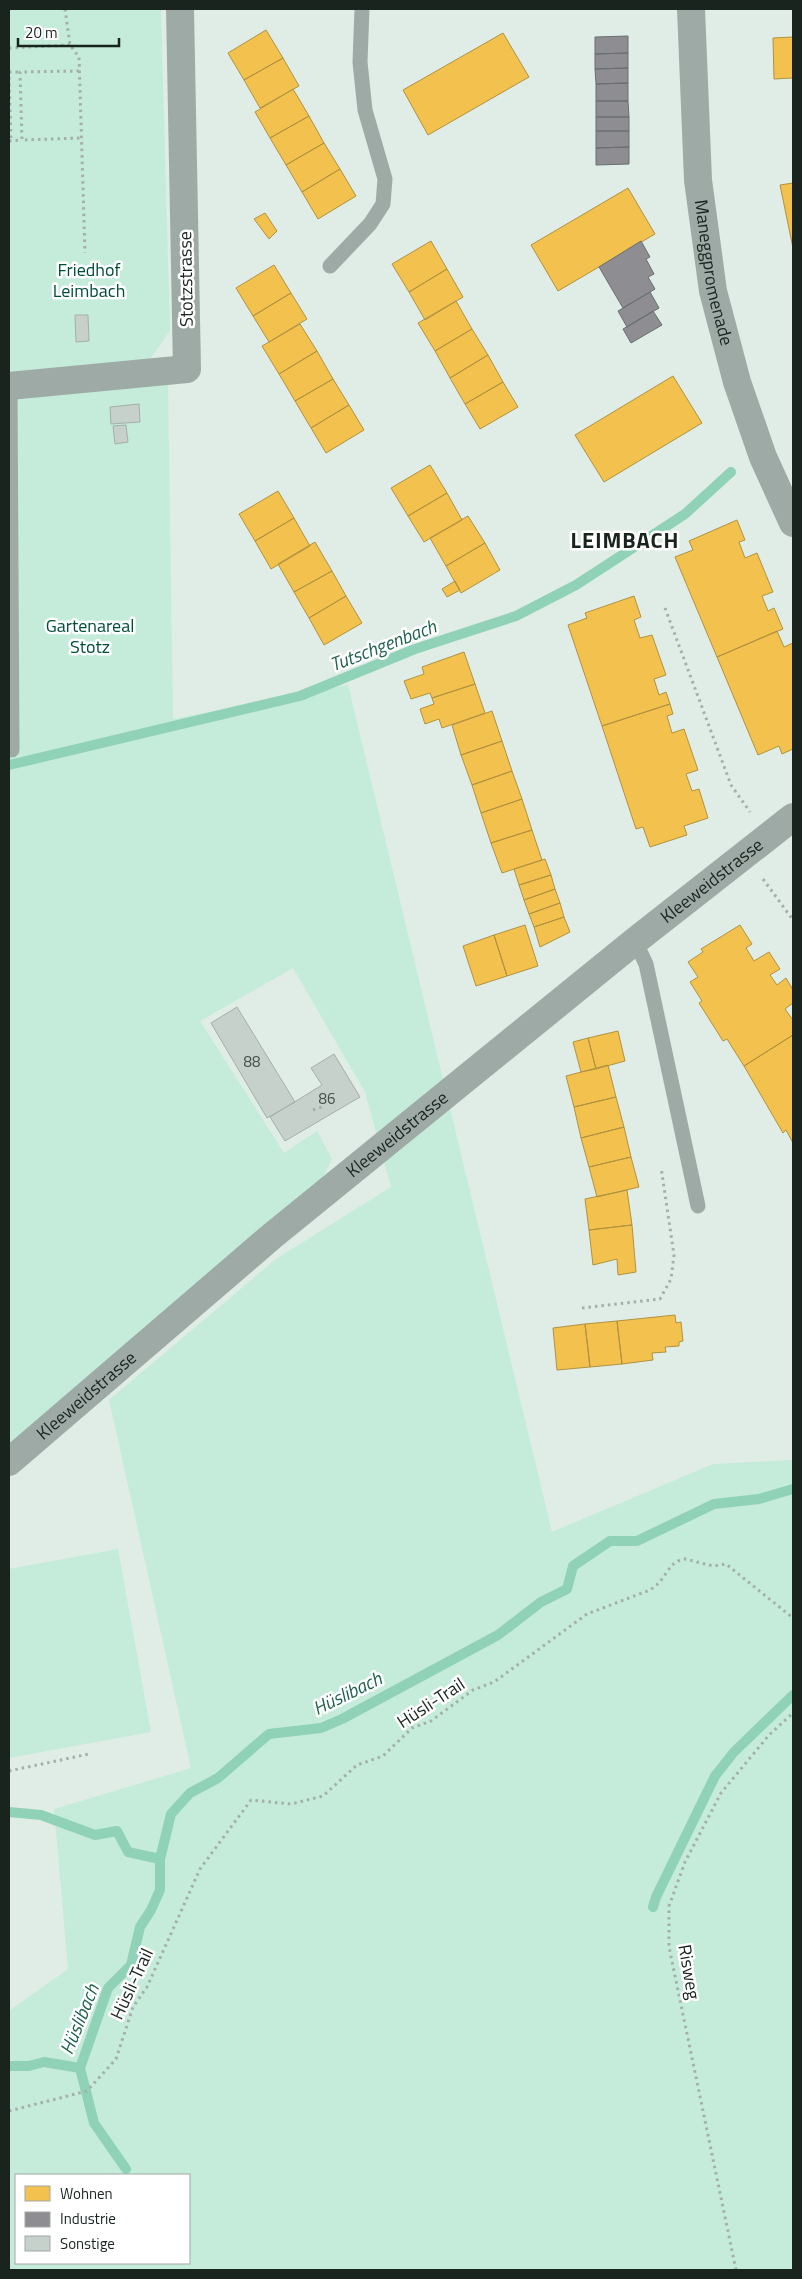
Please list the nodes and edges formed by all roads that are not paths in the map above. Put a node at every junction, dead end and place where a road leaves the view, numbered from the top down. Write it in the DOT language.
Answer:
graph roads {
  1 [pos="180,9"];
  2 [pos="362,9"];
  3 [pos="691,9"];
  4 [pos="330,266"];
  5 [pos="9,386"];
  6 [pos="793,523"];
  7 [pos="12,750"];
  8 [pos="793,817"];
  9 [pos="635,941"];
  10 [pos="698,1206"];
  11 [pos="9,1462"];
  1 -- 5 [label="street, Stotzstrasse"];
  2 -- 4 [label="lane"];
  3 -- 6 [label="street, Maneggpromenade"];
  5 -- 7 [label="lane"];
  8 -- 9 [label="street, Kleeweidstrasse"];
  9 -- 10 [label="lane"];
  9 -- 11 [label="street, Kleeweidstrasse"];
}
